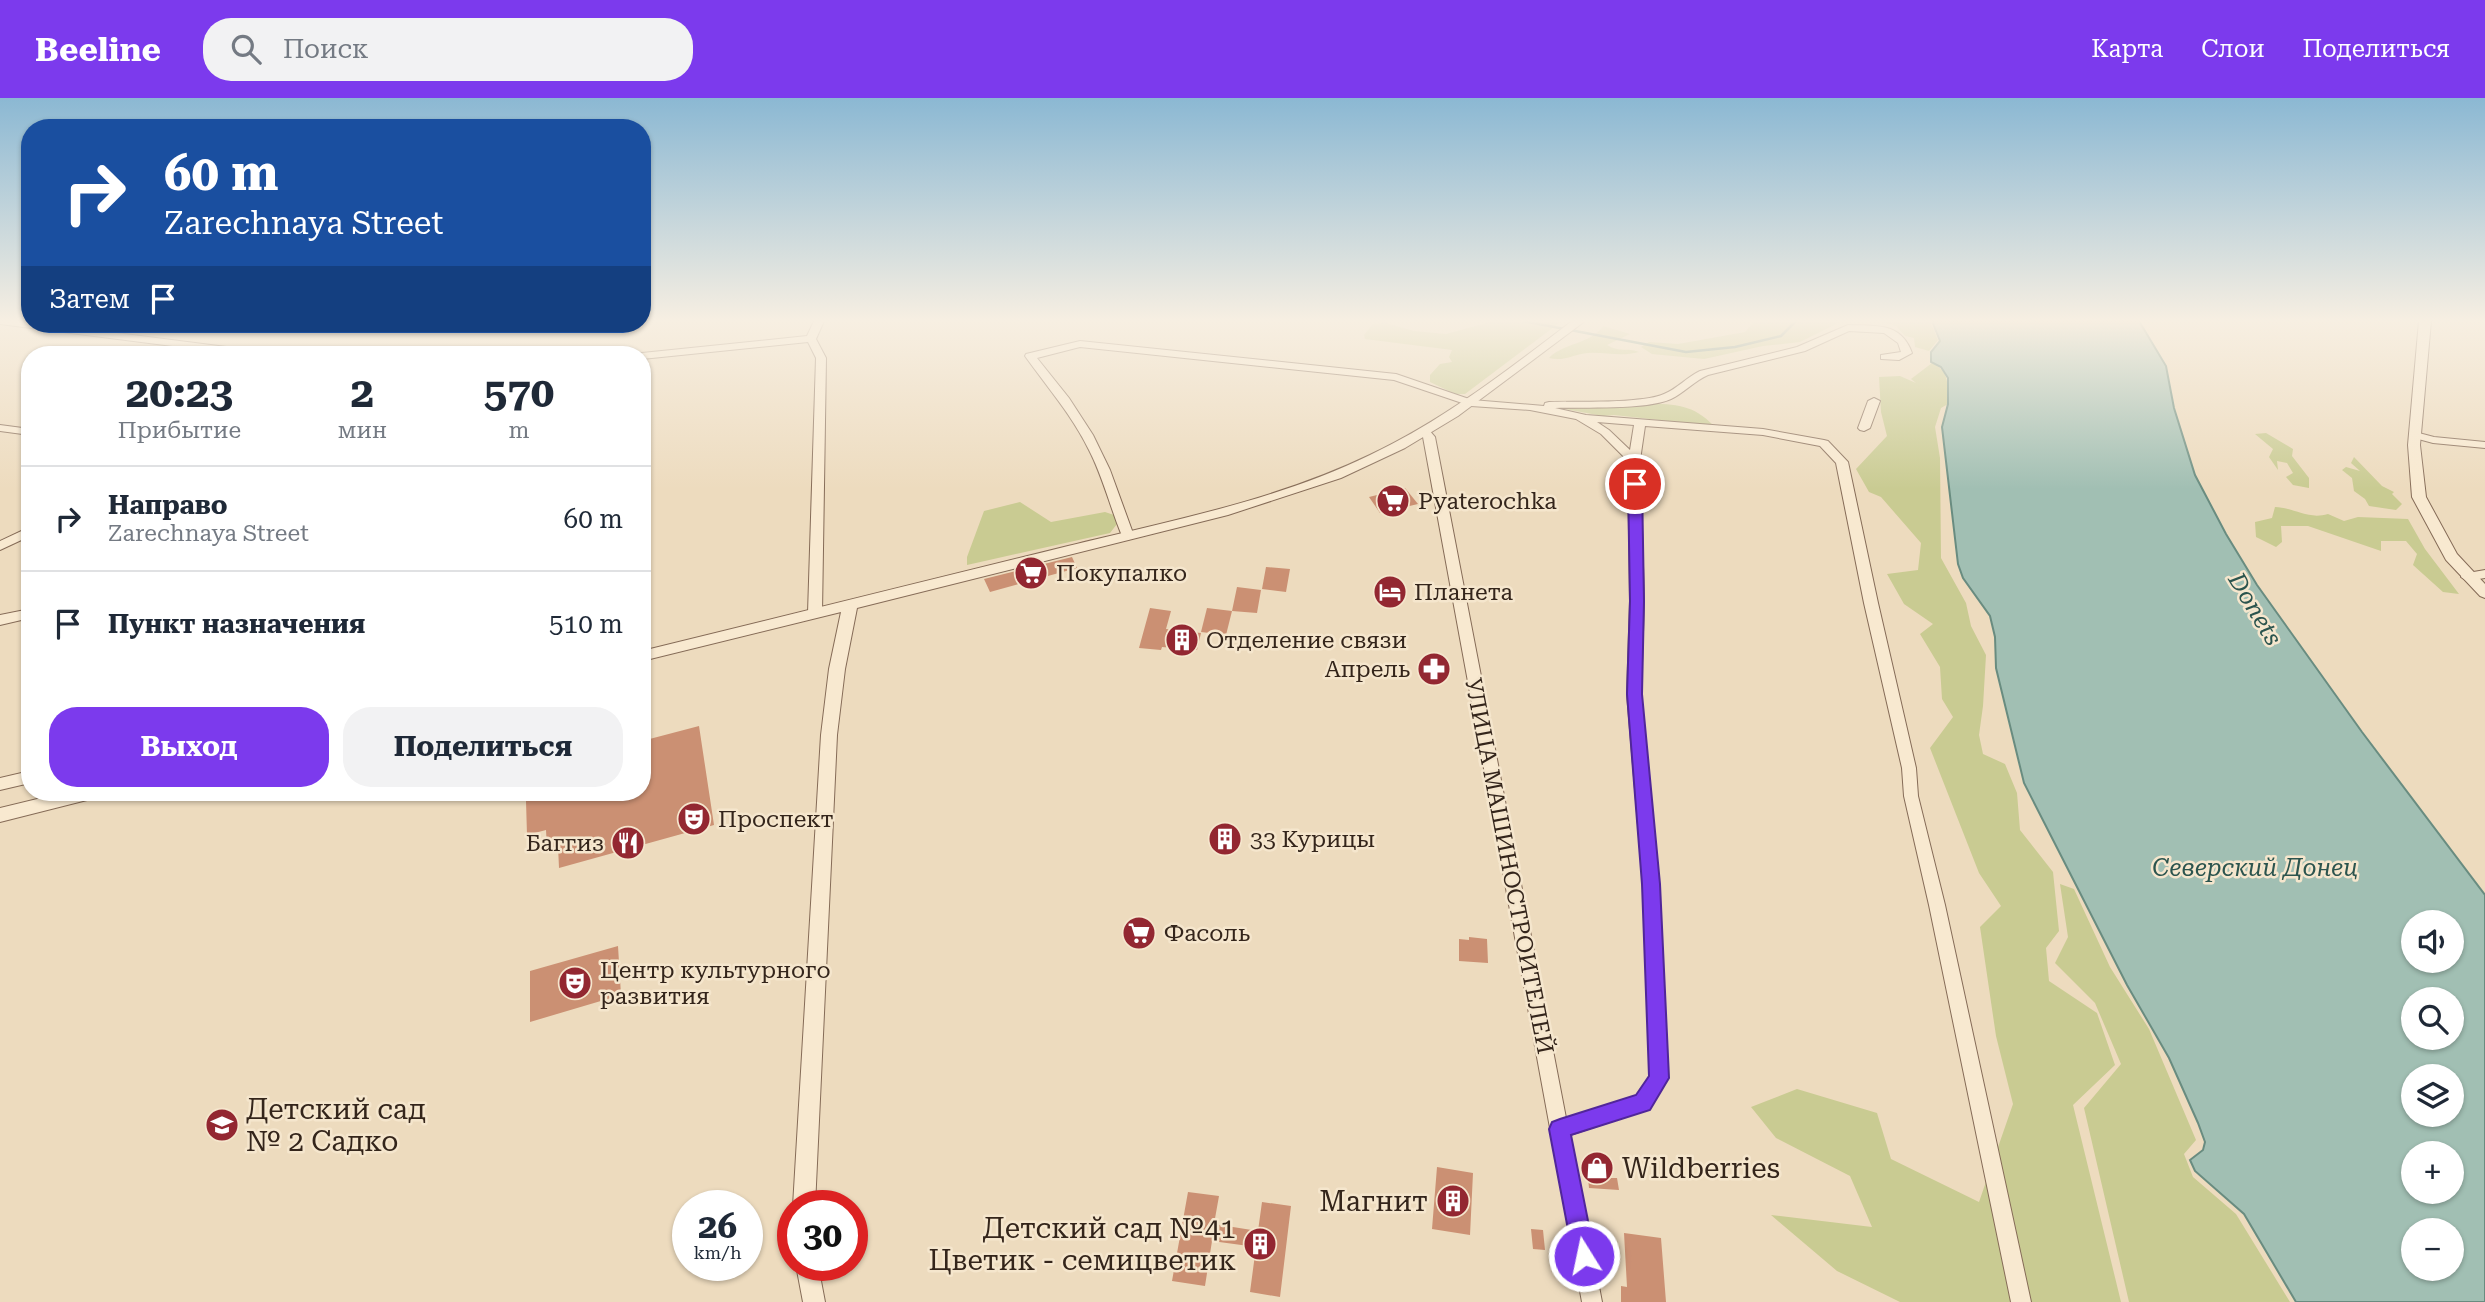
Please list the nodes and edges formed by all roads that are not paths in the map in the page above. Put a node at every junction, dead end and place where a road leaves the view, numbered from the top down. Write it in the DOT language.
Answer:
graph roads {
  1 [pos="821,377"];
  2 [pos="1048,377"];
  3 [pos="1397,377"];
  4 [pos="1505,377"];
  5 [pos="1695,377"];
  6 [pos="2420,377"];
  7 [pos="1874,401"];
  8 [pos="1471,403"];
  9 [pos="1530,407"];
  10 [pos="1579,416"];
  11 [pos="1640,422"];
  12 [pos="0,428"];
  13 [pos="1864,428"];
  14 [pos="21,431"];
  15 [pos="1425,432"];
  16 [pos="2415,435"];
  17 [pos="2485,445"];
  18 [pos="1634,460"];
  19 [pos="21,536"];
  20 [pos="1128,536"];
  21 [pos="0,546"];
  22 [pos="2485,574"];
  23 [pos="2468,577"];
  24 [pos="2485,593"];
  25 [pos="850,604"];
  26 [pos="815,613"];
  27 [pos="21,615"];
  28 [pos="0,620"];
  29 [pos="651,654"];
  30 [pos="21,779"];
  31 [pos="0,784"];
  32 [pos="55,801"];
  33 [pos="0,815"];
  34 [pos="1560,1129"];
  35 [pos="805,1190"];
  36 [pos="810,1281"];
  37 [pos="814,1302"];
  38 [pos="1592,1302"];
  39 [pos="2021,1302"];
  1 -- 26 [label="street"];
  2 -- 20 [label="street"];
  3 -- 8 [label="street"];
  4 -- 8 [label="street"];
  5 -- 9 [label="street"];
  6 -- 16 [label="street"];
  7 -- 13 [label="street"];
  8 -- 9 [label="street"];
  8 -- 15 [label="street"];
  9 -- 10 [label="street"];
  10 -- 11 [label="street"];
  10 -- 18 [label="street"];
  11 -- 18 [label="street"];
  11 -- 39 [label="street"];
  12 -- 14 [label="street"];
  15 -- 20 [label="street"];
  15 -- 34 [label="street, УЛИЦА МАШИНОСТРОИТЕЛЕЙ"];
  16 -- 17 [label="street"];
  16 -- 23 [label="street"];
  18 -- 34 [label="street"];
  19 -- 21 [label="street"];
  20 -- 25 [label="street"];
  22 -- 23 [label="street"];
  23 -- 24 [label="street"];
  25 -- 26 [label="street"];
  25 -- 35 [label="street"];
  26 -- 29 [label="street"];
  27 -- 28 [label="street"];
  30 -- 31 [label="street"];
  32 -- 33 [label="street"];
  34 -- 38 [label="street, УЛИЦА МАШИНОСТРОИТЕЛЕЙ"];
  36 -- 37 [label="street"];
}
